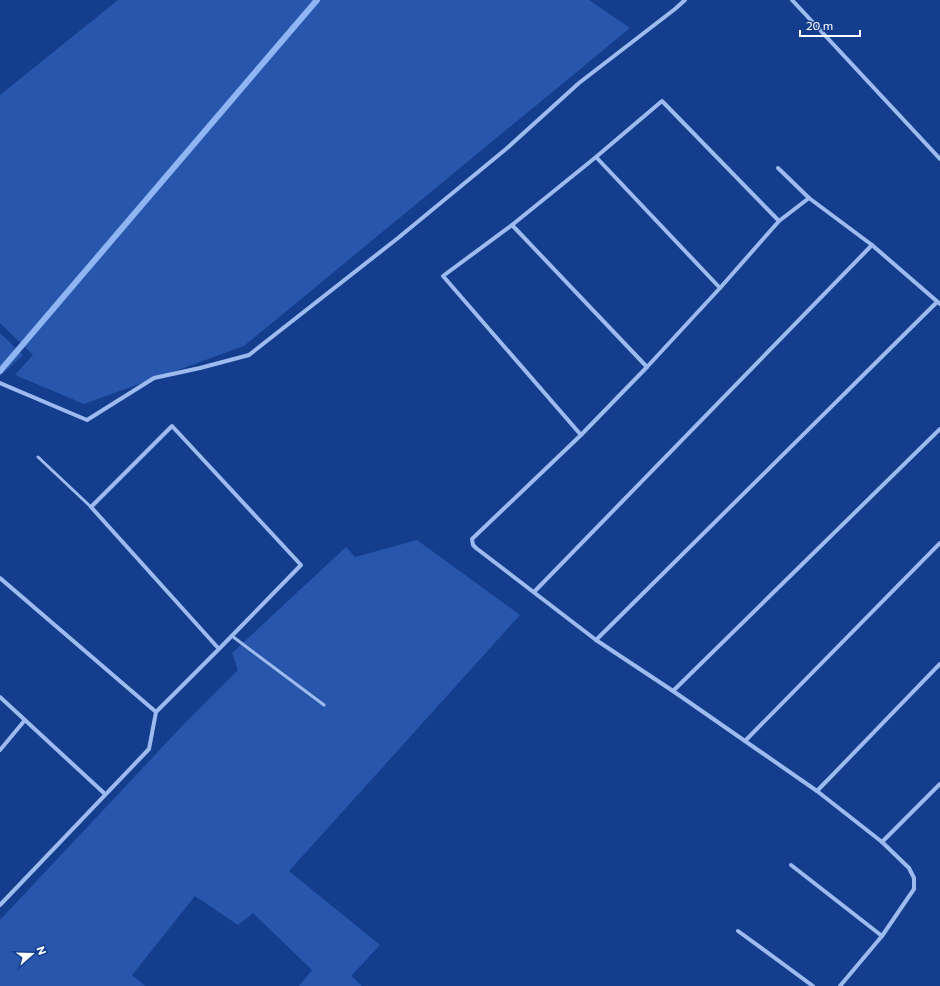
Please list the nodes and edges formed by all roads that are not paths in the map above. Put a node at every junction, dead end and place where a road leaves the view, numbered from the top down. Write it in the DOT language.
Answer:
graph roads {
  1 [pos="685,0"];
  2 [pos="792,0"];
  3 [pos="596,157"];
  4 [pos="940,159"];
  5 [pos="778,168"];
  6 [pos="809,198"];
  7 [pos="779,221"];
  8 [pos="512,225"];
  9 [pos="872,245"];
  10 [pos="720,288"];
  11 [pos="939,303"];
  12 [pos="647,367"];
  13 [pos="0,383"];
  14 [pos="940,429"];
  15 [pos="582,436"];
  16 [pos="38,457"];
  17 [pos="91,507"];
  18 [pos="940,543"];
  19 [pos="0,578"];
  20 [pos="534,592"];
  21 [pos="232,636"];
  22 [pos="596,640"];
  23 [pos="219,649"];
  24 [pos="940,664"];
  25 [pos="673,691"];
  26 [pos="0,697"];
  27 [pos="324,705"];
  28 [pos="156,712"];
  29 [pos="25,720"];
  30 [pos="745,741"];
  31 [pos="0,750"];
  32 [pos="940,784"];
  33 [pos="817,791"];
  34 [pos="105,794"];
  35 [pos="882,842"];
  36 [pos="791,865"];
  37 [pos="0,905"];
  38 [pos="738,931"];
  39 [pos="882,936"];
  40 [pos="813,986"];
  41 [pos="840,986"];
  1 -- 13 [label="street"];
  2 -- 4 [label="street"];
  3 -- 7 [label="street"];
  3 -- 8 [label="street"];
  3 -- 10 [label="street"];
  5 -- 6 [label="street"];
  6 -- 7 [label="street"];
  6 -- 9 [label="street"];
  7 -- 10 [label="street"];
  8 -- 12 [label="street"];
  8 -- 15 [label="street"];
  9 -- 11 [label="street"];
  9 -- 20 [label="street"];
  10 -- 12 [label="street"];
  11 -- 22 [label="street"];
  12 -- 15 [label="street"];
  14 -- 25 [label="street"];
  15 -- 20 [label="street"];
  16 -- 17 [label="lane"];
  17 -- 21 [label="street"];
  17 -- 23 [label="street"];
  18 -- 30 [label="street"];
  19 -- 28 [label="street"];
  20 -- 22 [label="street"];
  21 -- 23 [label="street"];
  21 -- 27 [label="lane"];
  22 -- 25 [label="street"];
  23 -- 28 [label="street"];
  24 -- 33 [label="street"];
  25 -- 30 [label="street"];
  26 -- 29 [label="street"];
  28 -- 34 [label="street"];
  29 -- 31 [label="street"];
  29 -- 34 [label="street"];
  30 -- 33 [label="street"];
  32 -- 35 [label="street"];
  33 -- 35 [label="street"];
  34 -- 37 [label="street"];
  35 -- 39 [label="street"];
  36 -- 39 [label="street"];
  38 -- 40 [label="street"];
  39 -- 41 [label="street"];
}
